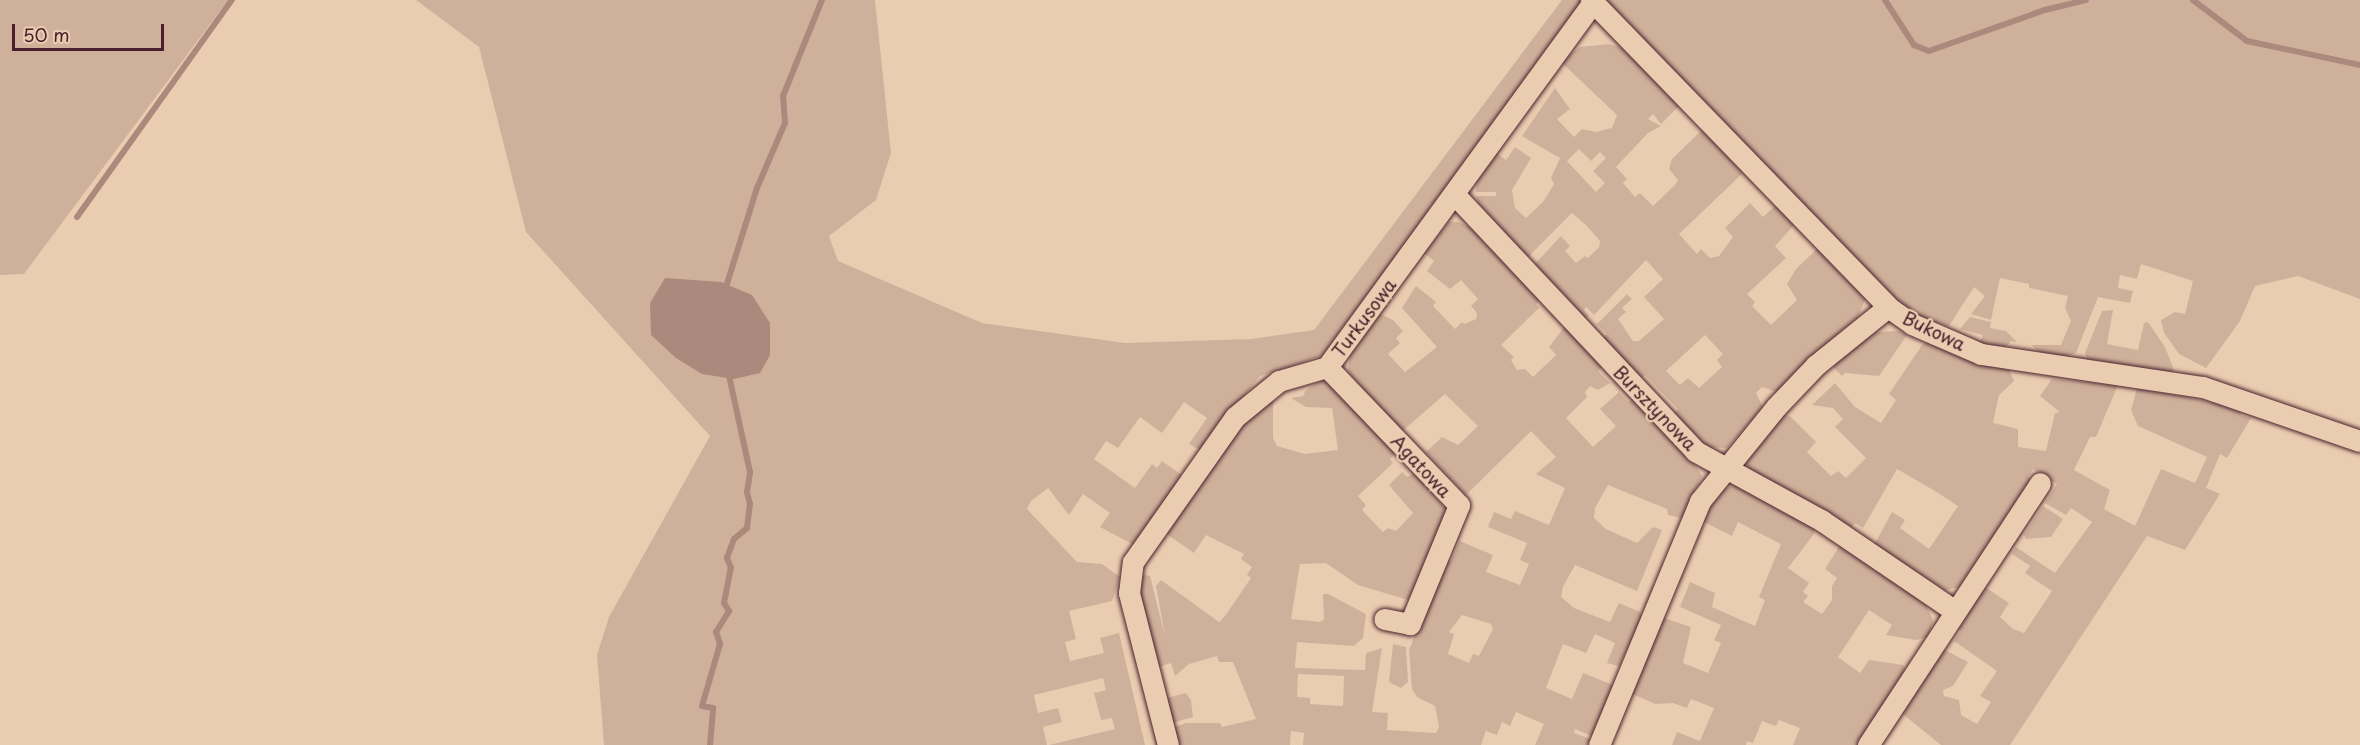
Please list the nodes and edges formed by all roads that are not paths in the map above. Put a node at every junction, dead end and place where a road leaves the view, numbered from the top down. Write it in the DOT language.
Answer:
graph roads {
  1 [pos="1592,1"];
  2 [pos="1455,195"];
  3 [pos="1888,307"];
  4 [pos="1327,367"];
  5 [pos="2360,441"];
  6 [pos="1723,468"];
  7 [pos="2040,483"];
  8 [pos="1955,611"];
  9 [pos="1384,619"];
  10 [pos="1168,745"];
  11 [pos="1599,745"];
  12 [pos="1868,745"];
  1 -- 2 [label="street, Turkusowa"];
  1 -- 3 [label="street, Bukowa"];
  2 -- 4 [label="street, Turkusowa"];
  2 -- 6 [label="street, Bursztynowa"];
  3 -- 5 [label="street, Bukowa"];
  3 -- 6 [label="street"];
  4 -- 9 [label="street, Agatowa"];
  4 -- 10 [label="street, Turkusowa"];
  6 -- 8 [label="street, Bursztynowa"];
  6 -- 11 [label="street"];
  7 -- 8 [label="street"];
  8 -- 12 [label="street"];
}
